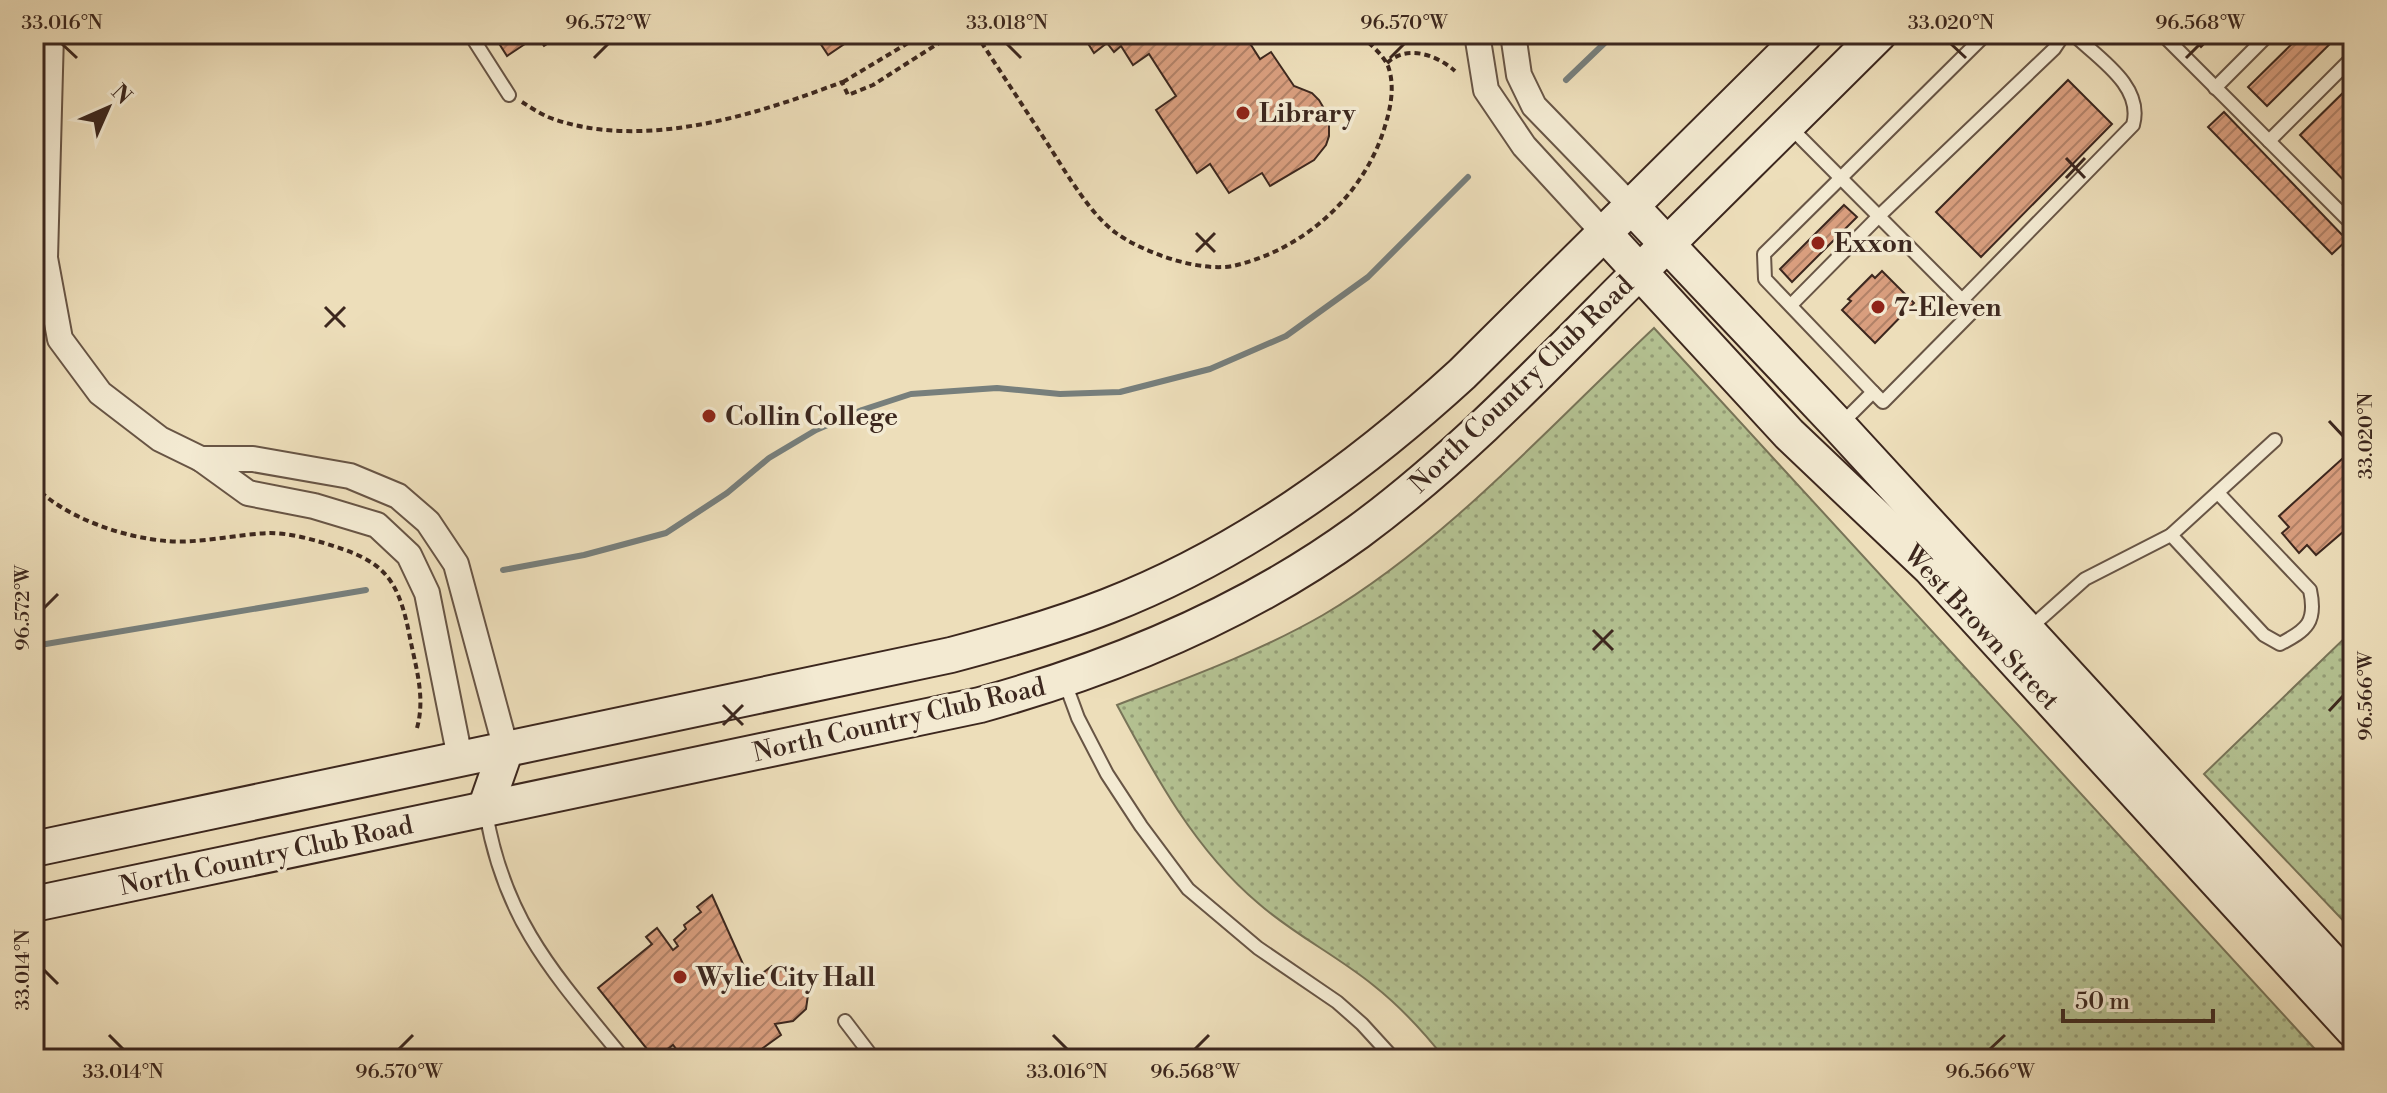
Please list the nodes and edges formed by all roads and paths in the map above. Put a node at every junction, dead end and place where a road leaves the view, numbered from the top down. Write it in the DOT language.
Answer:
graph roads {
  1 [pos="51,34"];
  2 [pos="470,34"];
  3 [pos="923,34"];
  4 [pos="953,34"];
  5 [pos="976,34"];
  6 [pos="1360,34"];
  7 [pos="1477,34"];
  8 [pos="1513,34"];
  9 [pos="1805,34"];
  10 [pos="1879,34"];
  11 [pos="1986,34"];
  12 [pos="2064,34"];
  13 [pos="2073,34"];
  14 [pos="2162,34"];
  15 [pos="2269,34"];
  16 [pos="2353,57"];
  17 [pos="1387,63"];
  18 [pos="1455,71"];
  19 [pos="842,82"];
  20 [pos="2215,88"];
  21 [pos="509,95"];
  22 [pos="1788,125"];
  23 [pos="2269,141"];
  24 [pos="1842,179"];
  25 [pos="1630,205"];
  26 [pos="1879,216"];
  27 [pos="2353,225"];
  28 [pos="1603,232"];
  29 [pos="1667,244"];
  30 [pos="1639,272"];
  31 [pos="1962,300"];
  32 [pos="1791,305"];
  33 [pos="1873,392"];
  34 [pos="1839,426"];
  35 [pos="2275,440"];
  36 [pos="201,459"];
  37 [pos="34,485"];
  38 [pos="2218,493"];
  39 [pos="2171,535"];
  40 [pos="1930,568"];
  41 [pos="1048,627"];
  42 [pos="2027,630"];
  43 [pos="1064,680"];
  44 [pos="417,728"];
  45 [pos="506,749"];
  46 [pos="460,758"];
  47 [pos="485,809"];
  48 [pos="34,849"];
  49 [pos="34,904"];
  50 [pos="2353,985"];
  51 [pos="845,1021"];
  52 [pos="2353,1030"];
  53 [pos="624,1059"];
  54 [pos="874,1059"];
  55 [pos="1394,1059"];
  1 -- 36 [label="street"];
  2 -- 21 [label="lane"];
  3 -- 19 [label="path"];
  4 -- 19 [label="path"];
  5 -- 17 [label="path"];
  6 -- 17 [label="path"];
  7 -- 28 [label="street"];
  8 -- 25 [label="street"];
  9 -- 25 [label="main road, North Country Club Road"];
  10 -- 22 [label="main road, North Country Club Road"];
  11 -- 24 [label="lane"];
  12 -- 26 [label="lane"];
  13 -- 31 [label="lane"];
  14 -- 20 [label="lane"];
  15 -- 20 [label="lane"];
  16 -- 23 [label="lane"];
  17 -- 18 [label="path"];
  19 -- 21 [label="path"];
  20 -- 23 [label="lane"];
  22 -- 24 [label="lane"];
  22 -- 29 [label="main road, North Country Club Road"];
  23 -- 27 [label="lane"];
  24 -- 26 [label="lane"];
  24 -- 32 [label="lane"];
  25 -- 28 [label="main road, North Country Club Road"];
  25 -- 29 [label="main road, West Brown Street"];
  26 -- 31 [label="lane"];
  26 -- 32 [label="lane"];
  28 -- 30 [label="main road, West Brown Street"];
  28 -- 41 [label="main road, North Country Club Road"];
  29 -- 30 [label="main road, North Country Club Road"];
  29 -- 34 [label="main road, West Brown Street"];
  30 -- 40 [label="main road, West Brown Street"];
  30 -- 43 [label="main road, North Country Club Road"];
  31 -- 33 [label="lane"];
  32 -- 33 [label="lane"];
  33 -- 34 [label="lane"];
  34 -- 42 [label="main road, West Brown Street"];
  35 -- 38 [label="lane"];
  36 -- 45 [label="street"];
  36 -- 46 [label="street"];
  37 -- 44 [label="path"];
  38 -- 39 [label="lane"];
  38 -- 39 [label="lane"];
  39 -- 42 [label="lane"];
  40 -- 42 [label="main road"];
  40 -- 52 [label="main road, West Brown Street"];
  41 -- 43 [label="main road"];
  41 -- 45 [label="main road, North Country Club Road"];
  42 -- 50 [label="main road, West Brown Street"];
  43 -- 47 [label="main road, North Country Club Road"];
  43 -- 55 [label="lane"];
  45 -- 46 [label="main road, North Country Club Road"];
  45 -- 47 [label="main road"];
  46 -- 47 [label="main road"];
  46 -- 48 [label="main road, North Country Club Road"];
  47 -- 49 [label="main road, North Country Club Road"];
  47 -- 53 [label="lane"];
  51 -- 54 [label="lane"];
}
